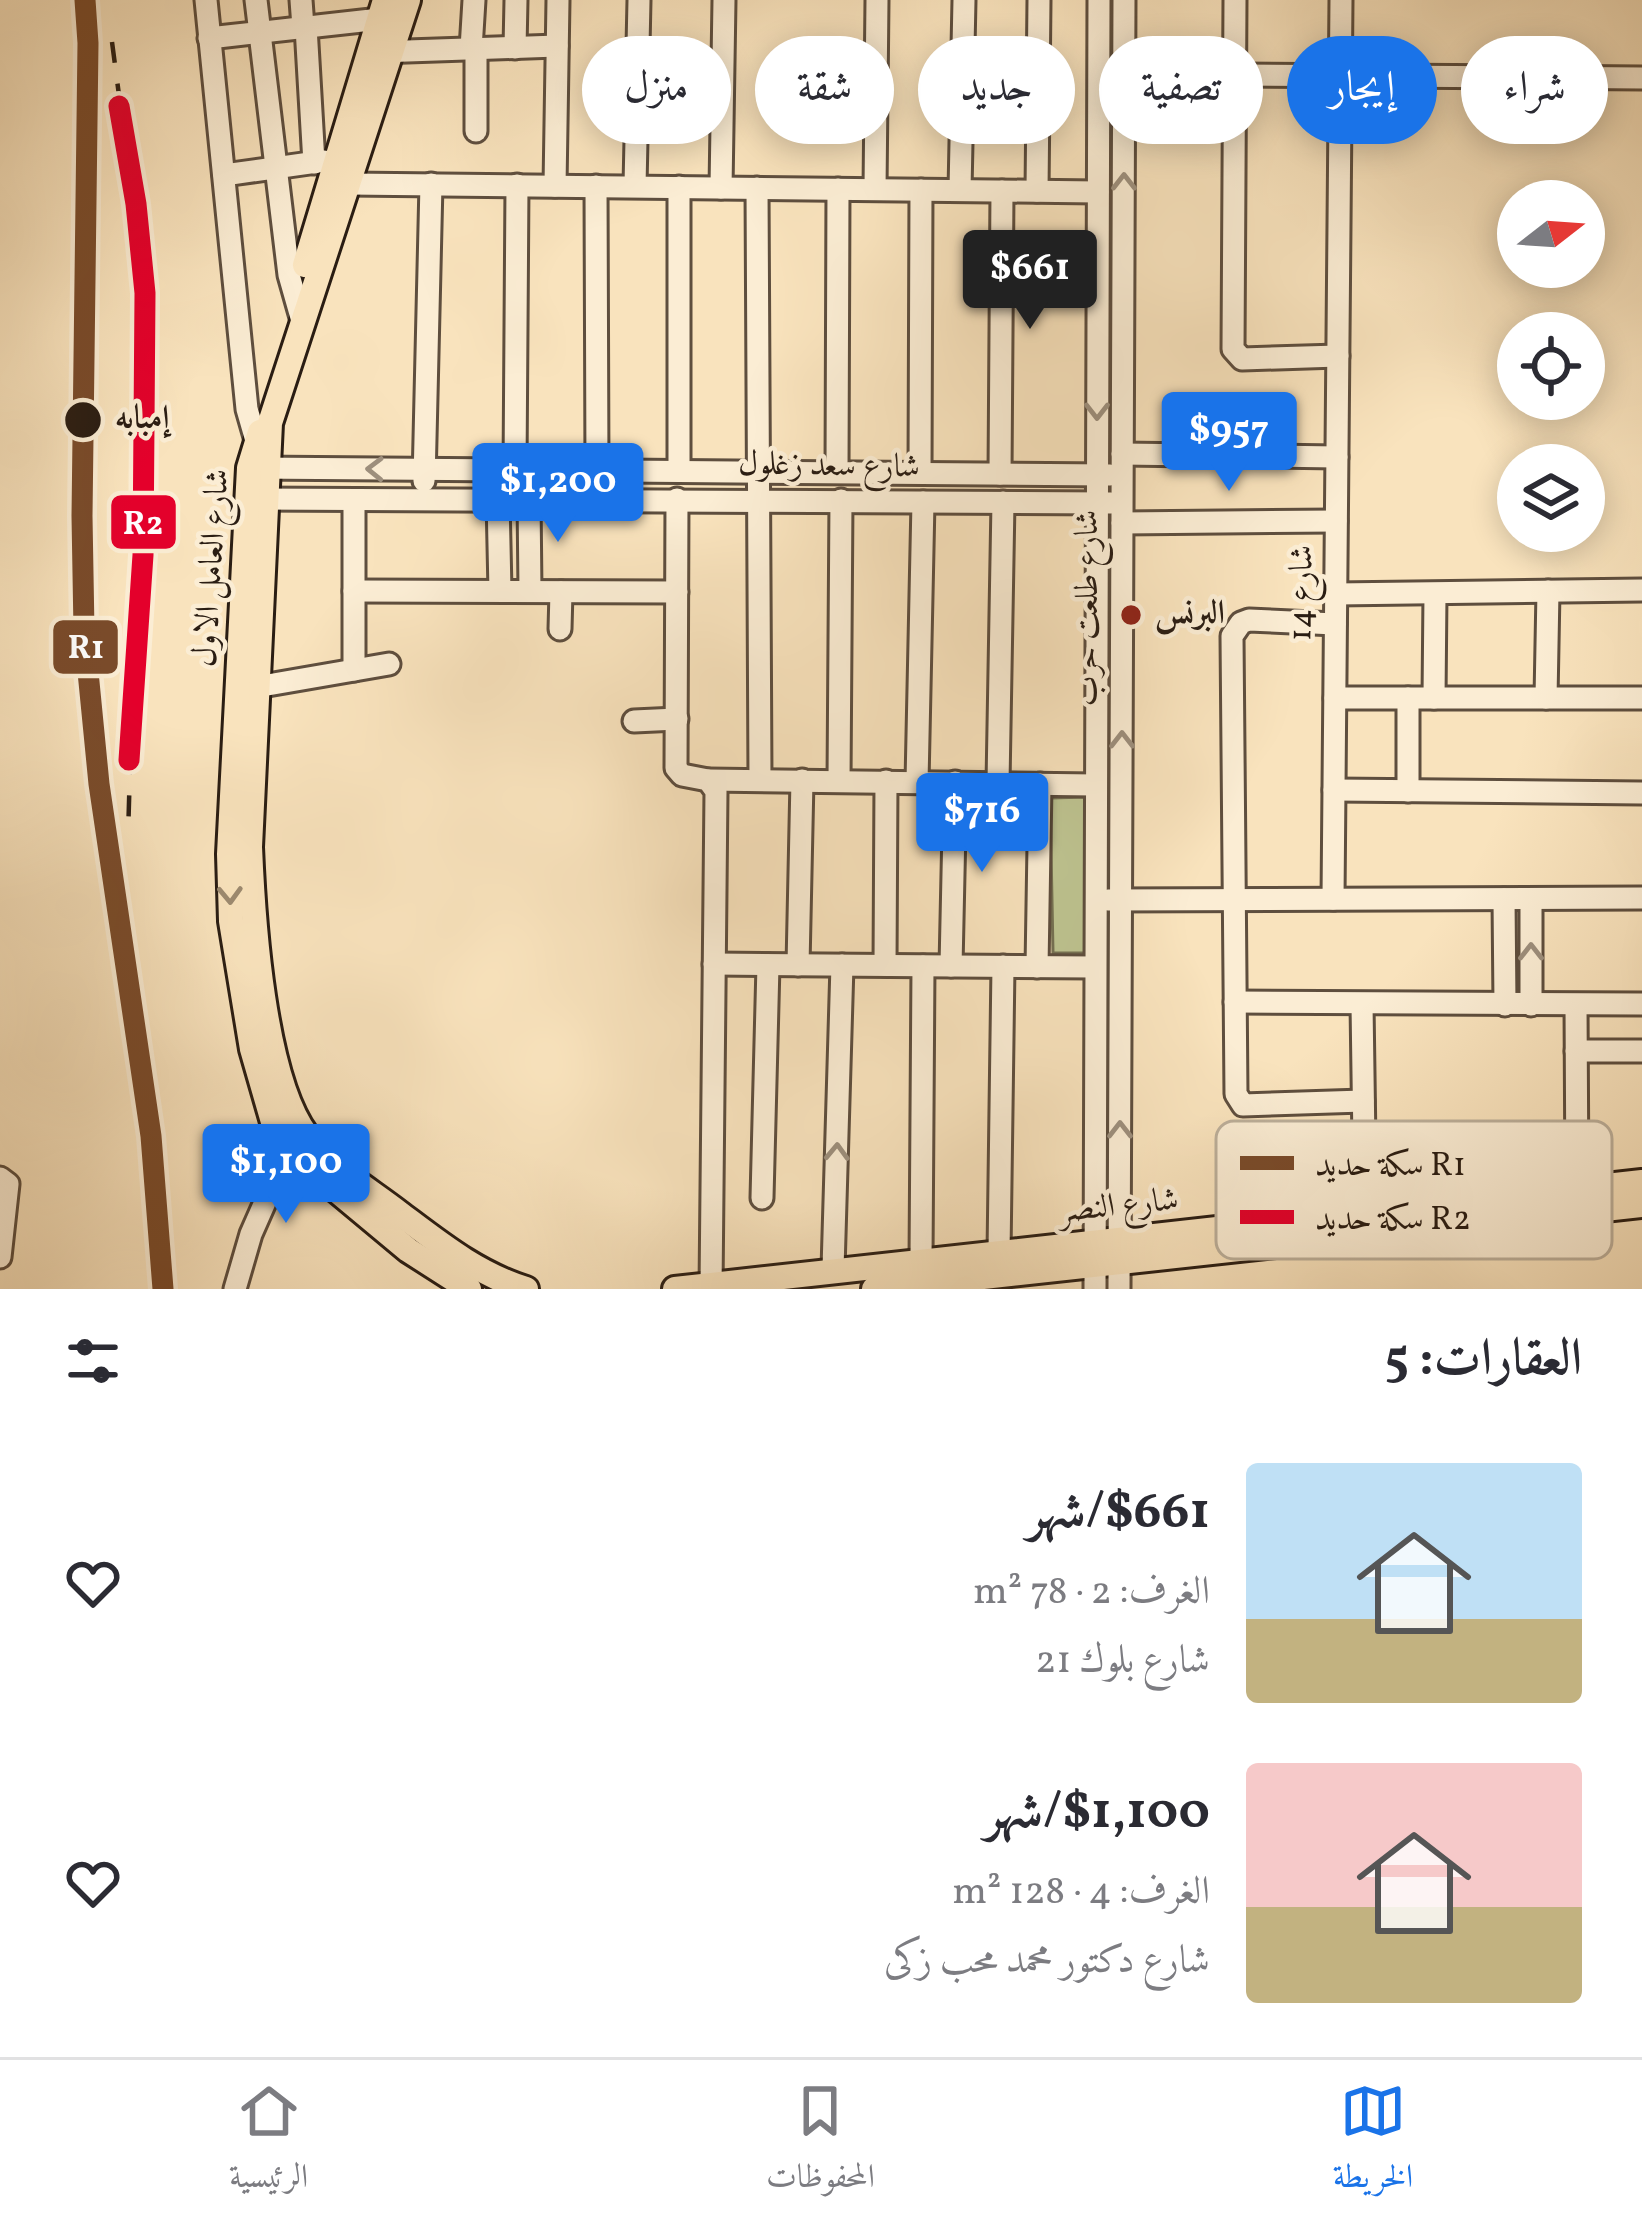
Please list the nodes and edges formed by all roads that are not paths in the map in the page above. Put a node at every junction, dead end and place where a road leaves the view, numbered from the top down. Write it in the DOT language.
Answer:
graph roads {
  1 [pos="206,0"];
  2 [pos="256,0"];
  3 [pos="301,0"];
  4 [pos="408,0"];
  5 [pos="474,0"];
  6 [pos="515,0"];
  7 [pos="558,0"];
  8 [pos="640,0"];
  9 [pos="724,0"];
  10 [pos="877,0"];
  11 [pos="964,0"];
  12 [pos="1040,0"];
  13 [pos="1099,0"];
  14 [pos="1124,0"];
  15 [pos="1235,0"];
  16 [pos="1341,0"];
  17 [pos="382,9"];
  18 [pos="352,11"];
  19 [pos="304,27"];
  20 [pos="259,32"];
  21 [pos="1099,36"];
  22 [pos="1124,36"];
  23 [pos="1235,36"];
  24 [pos="1341,36"];
  25 [pos="209,38"];
  26 [pos="557,46"];
  27 [pos="515,48"];
  28 [pos="474,50"];
  29 [pos="381,52"];
  30 [pos="1099,74"];
  31 [pos="1437,78"];
  32 [pos="1642,78"];
  33 [pos="476,131"];
  34 [pos="1124,144"];
  35 [pos="1234,144"];
  36 [pos="1340,144"];
  37 [pos="326,161"];
  38 [pos="274,168"];
  39 [pos="224,175"];
  40 [pos="349,184"];
  41 [pos="431,184"];
  42 [pos="517,185"];
  43 [pos="555,186"];
  44 [pos="596,186"];
  45 [pos="635,186"];
  46 [pos="679,187"];
  47 [pos="721,188"];
  48 [pos="757,188"];
  49 [pos="838,189"];
  50 [pos="875,189"];
  51 [pos="921,190"];
  52 [pos="960,190"];
  53 [pos="1002,191"];
  54 [pos="1036,191"];
  55 [pos="1098,192"];
  56 [pos="299,311"];
  57 [pos="1338,356"];
  58 [pos="1337,457"];
  59 [pos="258,460"];
  60 [pos="1122,465"];
  61 [pos="424,470"];
  62 [pos="515,470"];
  63 [pos="597,470"];
  64 [pos="679,471"];
  65 [pos="758,471"];
  66 [pos="837,472"];
  67 [pos="920,472"];
  68 [pos="1000,474"];
  69 [pos="1097,475"];
  70 [pos="498,499"];
  71 [pos="529,499"];
  72 [pos="677,499"];
  73 [pos="256,500"];
  74 [pos="354,500"];
  75 [pos="424,500"];
  76 [pos="760,500"];
  77 [pos="841,500"];
  78 [pos="923,502"];
  79 [pos="1003,502"];
  80 [pos="1097,503"];
  81 [pos="1122,513"];
  82 [pos="1336,521"];
  83 [pos="1642,590"];
  84 [pos="354,591"];
  85 [pos="500,591"];
  86 [pos="530,591"];
  87 [pos="1548,591"];
  88 [pos="561,592"];
  89 [pos="677,592"];
  90 [pos="1336,594"];
  91 [pos="1435,594"];
  92 [pos="1335,624"];
  93 [pos="560,629"];
  94 [pos="389,664"];
  95 [pos="354,670"];
  96 [pos="256,688"];
  97 [pos="1335,698"];
  98 [pos="1408,698"];
  99 [pos="1434,698"];
  100 [pos="1546,698"];
  101 [pos="1642,698"];
  102 [pos="676,719"];
  103 [pos="634,721"];
  104 [pos="708,779"];
  105 [pos="760,780"];
  106 [pos="802,780"];
  107 [pos="839,781"];
  108 [pos="886,781"];
  109 [pos="917,782"];
  110 [pos="955,782"];
  111 [pos="998,783"];
  112 [pos="1040,784"];
  113 [pos="1095,785"];
  114 [pos="1334,790"];
  115 [pos="1408,791"];
  116 [pos="1642,793"];
  117 [pos="1333,898"];
  118 [pos="1642,898"];
  119 [pos="1234,899"];
  120 [pos="1504,899"];
  121 [pos="1531,899"];
  122 [pos="1095,900"];
  123 [pos="1122,900"];
  124 [pos="714,964"];
  125 [pos="768,964"];
  126 [pos="798,965"];
  127 [pos="842,965"];
  128 [pos="885,965"];
  129 [pos="923,966"];
  130 [pos="952,966"];
  131 [pos="1003,967"];
  132 [pos="1037,967"];
  133 [pos="1094,967"];
  134 [pos="1235,1003"];
  135 [pos="1362,1004"];
  136 [pos="1642,1004"];
  137 [pos="1504,1005"];
  138 [pos="1531,1005"];
  139 [pos="1576,1005"];
  140 [pos="1576,1051"];
  141 [pos="1642,1051"];
  142 [pos="1364,1101"];
  143 [pos="1364,1121"];
  144 [pos="1577,1121"];
  145 [pos="296,1141"];
  146 [pos="0,1178"];
  147 [pos="1642,1182"];
  148 [pos="1612,1185"];
  149 [pos="762,1198"];
  150 [pos="1642,1205"];
  151 [pos="1612,1206"];
  152 [pos="1216,1240"];
  153 [pos="1216,1246"];
  154 [pos="0,1257"];
  155 [pos="921,1260"];
  156 [pos="1104,1260"];
  157 [pos="833,1269"];
  158 [pos="1003,1273"];
  159 [pos="711,1286"];
  160 [pos="235,1289"];
  161 [pos="469,1289"];
  162 [pos="526,1289"];
  163 [pos="675,1289"];
  164 [pos="874,1289"];
  165 [pos="1119,1289"];
  1 -- 25 [label="street"];
  2 -- 20 [label="street"];
  3 -- 19 [label="street"];
  4 -- 29 [label="main road, شارع العامل الاول"];
  5 -- 28 [label="street"];
  6 -- 27 [label="street"];
  7 -- 26 [label="street"];
  8 -- 45 [label="street"];
  9 -- 47 [label="street"];
  10 -- 50 [label="street"];
  11 -- 52 [label="street"];
  12 -- 54 [label="street"];
  13 -- 21 [label="street, شارع طلعت حرب"];
  14 -- 22 [label="street, شارع طلعت حرب"];
  15 -- 23 [label="street"];
  16 -- 24 [label="street, شارع 14"];
  17 -- 18 [label="street"];
  17 -- 29 [label="main road, شارع العامل الاول"];
  18 -- 19 [label="street"];
  19 -- 20 [label="street"];
  19 -- 37 [label="street"];
  20 -- 25 [label="street"];
  20 -- 38 [label="street"];
  25 -- 39 [label="street"];
  26 -- 27 [label="street"];
  26 -- 43 [label="street"];
  27 -- 28 [label="street"];
  28 -- 29 [label="street"];
  28 -- 33 [label="street"];
  29 -- 37 [label="main road, شارع العامل الاول"];
  29 -- 40 [label="main road, شارع العامل الاول"];
  30 -- 55 [label="street, شارع طلعت حرب"];
  31 -- 32 [label="street"];
  60 -- 34 [label="street, شارع طلعت حرب, one-way"];
  35 -- 57 [label="street"];
  36 -- 57 [label="street, شارع 14"];
  37 -- 38 [label="street"];
  37 -- 56 [label="main road, شارع العامل الاول"];
  38 -- 39 [label="street"];
  38 -- 56 [label="street"];
  39 -- 59 [label="street"];
  40 -- 41 [label="street"];
  40 -- 56 [label="main road, شارع العامل الاول"];
  41 -- 42 [label="street"];
  41 -- 61 [label="street"];
  42 -- 43 [label="street"];
  42 -- 62 [label="street"];
  43 -- 44 [label="street"];
  44 -- 45 [label="street"];
  44 -- 63 [label="street"];
  45 -- 46 [label="street"];
  46 -- 47 [label="street"];
  46 -- 64 [label="street"];
  47 -- 48 [label="street"];
  48 -- 49 [label="street"];
  48 -- 65 [label="street"];
  49 -- 50 [label="street"];
  49 -- 66 [label="street"];
  50 -- 51 [label="street"];
  51 -- 52 [label="street"];
  51 -- 67 [label="street"];
  52 -- 53 [label="street"];
  53 -- 54 [label="street"];
  53 -- 68 [label="street"];
  54 -- 55 [label="street"];
  55 -- 69 [label="street, شارع طلعت حرب, one-way"];
  56 -- 59 [label="main road, شارع العامل الاول"];
  57 -- 58 [label="street, شارع 14"];
  58 -- 60 [label="street, شارع سعد زغلول"];
  58 -- 82 [label="street, شارع 14"];
  61 -- 59 [label="street, شارع سعد زغلول, one-way"];
  59 -- 73 [label="main road, شارع العامل الاول"];
  60 -- 69 [label="street, شارع سعد زغلول"];
  60 -- 81 [label="street, شارع طلعت حرب"];
  61 -- 62 [label="street, شارع سعد زغلول"];
  61 -- 75 [label="street"];
  62 -- 63 [label="street, شارع سعد زغلول"];
  63 -- 64 [label="street, شارع سعد زغلول"];
  64 -- 65 [label="street, شارع سعد زغلول"];
  65 -- 66 [label="street, شارع سعد زغلول"];
  65 -- 76 [label="street"];
  66 -- 67 [label="street, شارع سعد زغلول"];
  67 -- 68 [label="street, شارع سعد زغلول"];
  68 -- 69 [label="street, شارع سعد زغلول"];
  69 -- 80 [label="street, شارع طلعت حرب"];
  70 -- 71 [label="street, شارع سعد زغلول"];
  70 -- 75 [label="street, شارع سعد زغلول"];
  70 -- 85 [label="street"];
  71 -- 72 [label="street, شارع سعد زغلول"];
  71 -- 86 [label="street"];
  72 -- 76 [label="street, شارع سعد زغلول"];
  72 -- 89 [label="street"];
  73 -- 74 [label="street, شارع سعد زغلول"];
  73 -- 96 [label="main road, شارع العامل الاول"];
  73 -- 145 [label="main road, شارع العامل الاول, one-way"];
  74 -- 75 [label="street, شارع سعد زغلول"];
  74 -- 84 [label="street"];
  76 -- 77 [label="street, شارع سعد زغلول"];
  76 -- 105 [label="street"];
  77 -- 78 [label="street, شارع سعد زغلول"];
  77 -- 107 [label="street"];
  78 -- 79 [label="street, شارع سعد زغلول"];
  78 -- 109 [label="street"];
  79 -- 80 [label="street, شارع سعد زغلول"];
  79 -- 111 [label="street"];
  80 -- 81 [label="street, شارع سعد زغلول"];
  80 -- 113 [label="street, شارع طلعت حرب"];
  81 -- 82 [label="street, شارع سعد زغلول"];
  123 -- 81 [label="street, شارع طلعت حرب, one-way"];
  82 -- 90 [label="street, شارع 14"];
  83 -- 87 [label="street"];
  84 -- 85 [label="street"];
  84 -- 95 [label="street"];
  85 -- 86 [label="street"];
  86 -- 88 [label="street"];
  87 -- 91 [label="street"];
  87 -- 100 [label="street"];
  88 -- 89 [label="street"];
  88 -- 93 [label="street"];
  89 -- 102 [label="street"];
  90 -- 91 [label="street"];
  90 -- 92 [label="street, شارع 14"];
  91 -- 99 [label="street"];
  92 -- 97 [label="street, شارع 14"];
  92 -- 119 [label="street"];
  94 -- 95 [label="street"];
  95 -- 96 [label="street"];
  96 -- 145 [label="main road, شارع العامل الاول"];
  97 -- 98 [label="street"];
  97 -- 114 [label="street, شارع 14"];
  98 -- 99 [label="street"];
  98 -- 115 [label="street"];
  99 -- 100 [label="street"];
  100 -- 101 [label="street"];
  102 -- 103 [label="street"];
  102 -- 104 [label="street"];
  104 -- 105 [label="street"];
  104 -- 124 [label="street"];
  105 -- 106 [label="street"];
  106 -- 107 [label="street"];
  106 -- 126 [label="street"];
  107 -- 108 [label="street"];
  108 -- 109 [label="street"];
  108 -- 128 [label="street"];
  109 -- 110 [label="street"];
  110 -- 111 [label="street"];
  110 -- 130 [label="street"];
  111 -- 112 [label="street"];
  112 -- 113 [label="street"];
  112 -- 132 [label="street"];
  113 -- 122 [label="street, شارع طلعت حرب"];
  114 -- 115 [label="street"];
  114 -- 117 [label="street, شارع 14"];
  115 -- 116 [label="street"];
  117 -- 119 [label="street"];
  117 -- 120 [label="street"];
  118 -- 121 [label="street"];
  119 -- 123 [label="street"];
  119 -- 134 [label="street"];
  120 -- 121 [label="street"];
  120 -- 137 [label="street"];
  138 -- 121 [label="street, one-way"];
  122 -- 123 [label="street"];
  122 -- 133 [label="street, شارع طلعت حرب"];
  156 -- 123 [label="street, شارع طلعت حرب, one-way"];
  124 -- 125 [label="street"];
  124 -- 159 [label="street"];
  125 -- 126 [label="street"];
  125 -- 149 [label="street"];
  126 -- 127 [label="street"];
  127 -- 128 [label="street"];
  157 -- 127 [label="street, one-way"];
  128 -- 129 [label="street"];
  129 -- 130 [label="street"];
  129 -- 155 [label="street"];
  130 -- 131 [label="street"];
  131 -- 132 [label="street"];
  131 -- 158 [label="street"];
  132 -- 133 [label="street"];
  133 -- 156 [label="street, شارع طلعت حرب"];
  134 -- 135 [label="street"];
  134 -- 142 [label="street"];
  135 -- 137 [label="street"];
  135 -- 142 [label="street"];
  136 -- 139 [label="street"];
  137 -- 138 [label="street"];
  138 -- 139 [label="street"];
  139 -- 140 [label="street"];
  140 -- 141 [label="street"];
  140 -- 144 [label="street"];
  142 -- 143 [label="street"];
  145 -- 160 [label="street"];
  145 -- 161 [label="main road"];
  145 -- 162 [label="main road"];
  146 -- 154 [label="street"];
  147 -- 148 [label="main road, شارع النصر"];
  150 -- 151 [label="main road, شارع النصر"];
  152 -- 156 [label="main road, شارع النصر"];
  153 -- 156 [label="main road, شارع النصر"];
  155 -- 157 [label="main road, شارع النصر"];
  155 -- 158 [label="main road, شارع النصر"];
  156 -- 158 [label="main road, شارع النصر"];
  156 -- 165 [label="street, شارع طلعت حرب"];
  157 -- 159 [label="main road, شارع النصر"];
  158 -- 164 [label="main road, شارع النصر"];
  159 -- 163 [label="main road, شارع النصر"];
}
